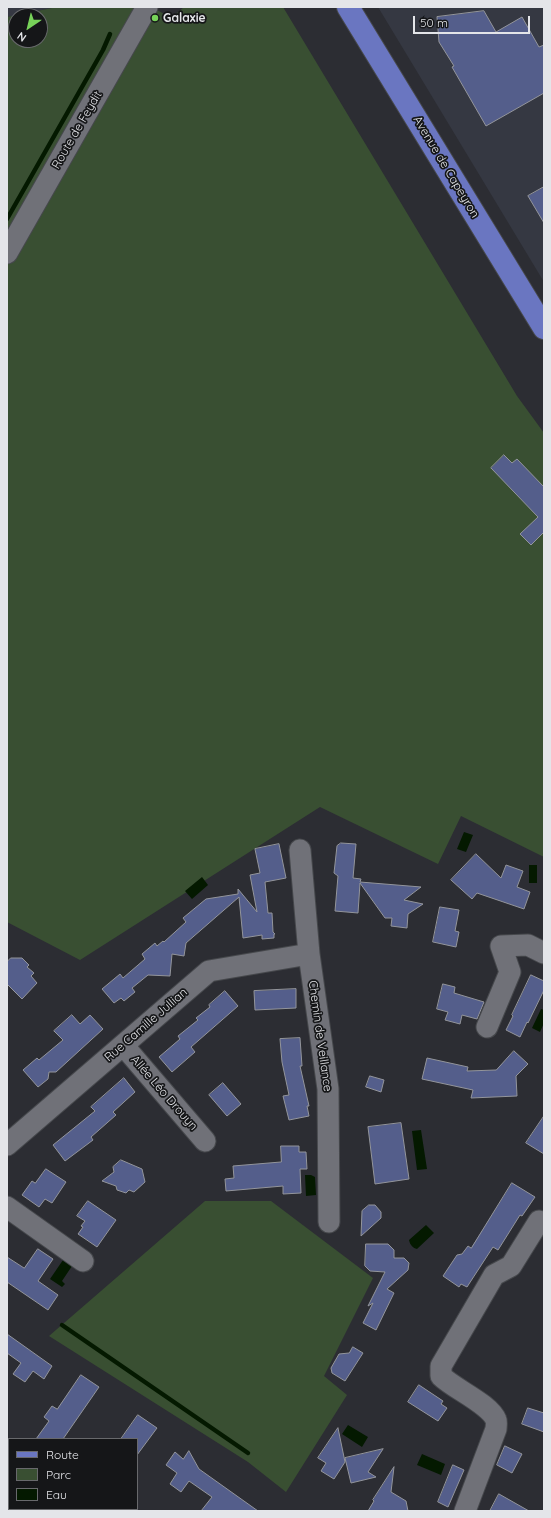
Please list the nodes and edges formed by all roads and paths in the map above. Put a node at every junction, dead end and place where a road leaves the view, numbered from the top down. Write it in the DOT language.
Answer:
graph roads {
  1 [pos="147,7"];
  2 [pos="348,7"];
  3 [pos="7,253"];
  4 [pos="544,328"];
  5 [pos="300,850"];
  6 [pos="544,953"];
  7 [pos="309,954"];
  8 [pos="487,1027"];
  9 [pos="123,1045"];
  10 [pos="205,1141"];
  11 [pos="7,1145"];
  12 [pos="7,1207"];
  13 [pos="329,1222"];
  14 [pos="544,1223"];
  15 [pos="83,1262"];
  16 [pos="465,1511"];
  1 -- 3 [label="street, Route de Feydit"];
  2 -- 4 [label="main road, Avenue de Capeyron"];
  5 -- 7 [label="street, Chemin de Veillance"];
  6 -- 8 [label="street"];
  7 -- 9 [label="street, Rue Camille Jullian"];
  7 -- 13 [label="street, Chemin de Veillance"];
  9 -- 10 [label="street, Allée Léo Drouyn"];
  9 -- 11 [label="street, Rue Camille Jullian"];
  12 -- 15 [label="street"];
  14 -- 16 [label="street"];
}
